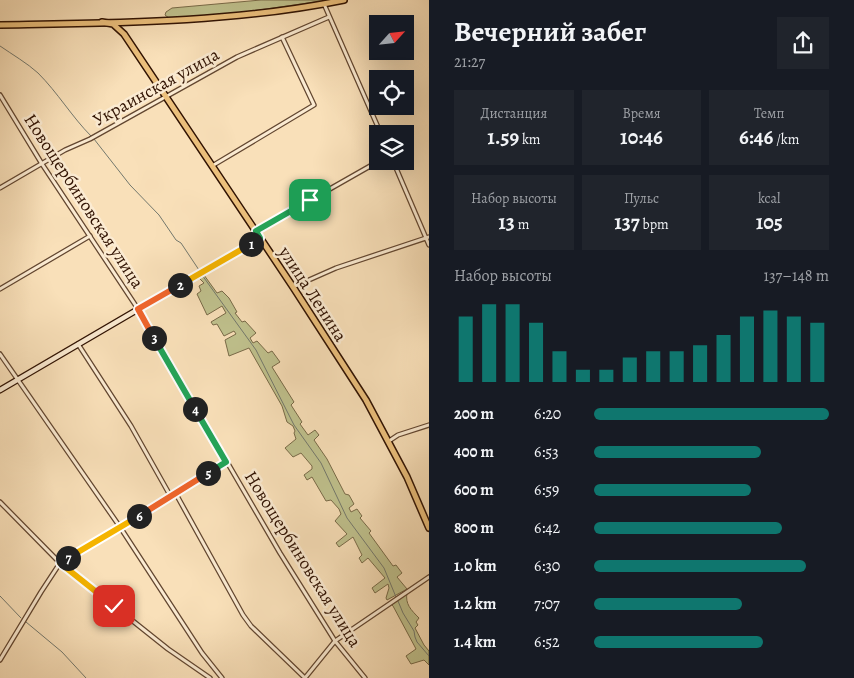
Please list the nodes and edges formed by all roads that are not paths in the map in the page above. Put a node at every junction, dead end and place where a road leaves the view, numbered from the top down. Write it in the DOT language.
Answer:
graph roads {
  1 [pos="344,0"];
  2 [pos="324,4"];
  3 [pos="329,17"];
  4 [pos="102,22"];
  5 [pos="120,22"];
  6 [pos="135,22"];
  7 [pos="0,25"];
  8 [pos="124,34"];
  9 [pos="282,37"];
  10 [pos="0,95"];
  11 [pos="166,97"];
  12 [pos="377,125"];
  13 [pos="42,164"];
  14 [pos="212,167"];
  15 [pos="369,167"];
  16 [pos="397,170"];
  17 [pos="0,188"];
  18 [pos="256,231"];
  19 [pos="90,236"];
  20 [pos="427,237"];
  21 [pos="260,238"];
  22 [pos="429,245"];
  23 [pos="293,287"];
  24 [pos="0,289"];
  25 [pos="138,309"];
  26 [pos="78,344"];
  27 [pos="0,354"];
  28 [pos="18,379"];
  29 [pos="0,390"];
  30 [pos="429,425"];
  31 [pos="388,442"];
  32 [pos="226,462"];
  33 [pos="176,494"];
  34 [pos="171,497"];
  35 [pos="0,502"];
  36 [pos="120,527"];
  37 [pos="429,528"];
  38 [pos="60,563"];
  39 [pos="429,577"];
  40 [pos="336,641"];
  41 [pos="0,660"];
  42 [pos="210,678"];
  43 [pos="222,678"];
  44 [pos="305,678"];
  45 [pos="365,678"];
  1 -- 2 [label="main road"];
  2 -- 3 [label="street"];
  2 -- 6 [label="main road"];
  3 -- 9 [label="street, Украинская улица"];
  3 -- 12 [label="street"];
  4 -- 5 [label="main road"];
  4 -- 7 [label="main road"];
  4 -- 8 [label="main road"];
  5 -- 6 [label="main road"];
  5 -- 8 [label="main road"];
  6 -- 8 [label="main road"];
  8 -- 11 [label="main road, улица Ленина"];
  9 -- 11 [label="street, Украинская улица"];
  9 -- 14 [label="street"];
  10 -- 13 [label="street, Новощербиновская улица"];
  11 -- 13 [label="street, Украинская улица"];
  11 -- 14 [label="main road, улица Ленина"];
  13 -- 17 [label="street, Украинская улица"];
  13 -- 19 [label="street, Новощербиновская улица"];
  14 -- 18 [label="main road, улица Ленина"];
  15 -- 18 [label="street"];
  16 -- 20 [label="street"];
  18 -- 21 [label="main road, улица Ленина"];
  19 -- 24 [label="street"];
  19 -- 25 [label="street, Новощербиновская улица"];
  20 -- 22 [label="street"];
  20 -- 23 [label="street"];
  21 -- 23 [label="main road, улица Ленина"];
  21 -- 25 [label="main road"];
  23 -- 31 [label="main road, улица Ленина"];
  25 -- 26 [label="main road"];
  25 -- 32 [label="street, Новощербиновская улица"];
  26 -- 28 [label="main road"];
  26 -- 34 [label="street"];
  27 -- 28 [label="street"];
  28 -- 29 [label="main road"];
  28 -- 36 [label="street"];
  30 -- 31 [label="street"];
  31 -- 37 [label="main road, улица Ленина"];
  32 -- 33 [label="street"];
  32 -- 40 [label="street, Новощербиновская улица"];
  33 -- 34 [label="street"];
  33 -- 44 [label="street"];
  34 -- 36 [label="street"];
  35 -- 38 [label="street"];
  36 -- 38 [label="street"];
  36 -- 43 [label="street"];
  38 -- 41 [label="street"];
  38 -- 42 [label="street"];
  39 -- 40 [label="street"];
  40 -- 44 [label="street"];
  40 -- 45 [label="street, Новощербиновская улица"];
}
